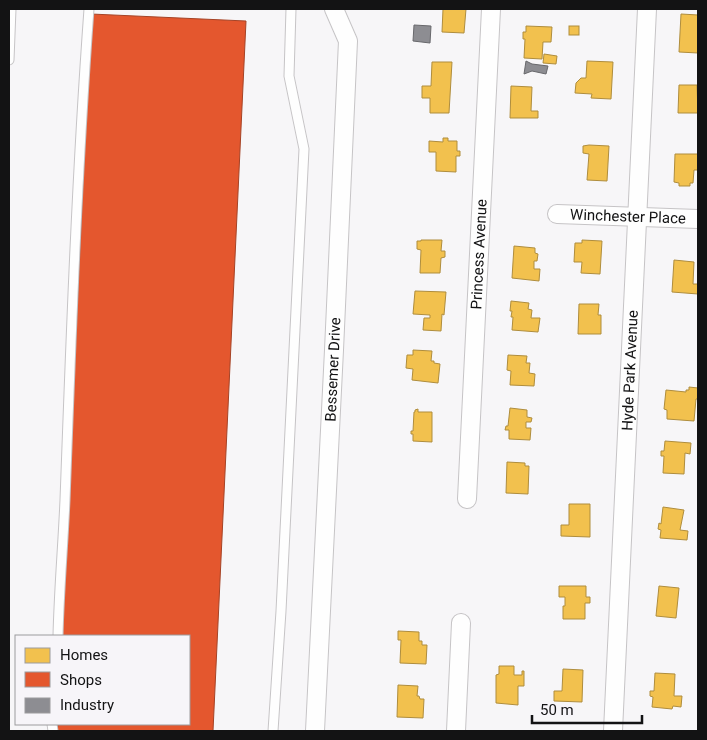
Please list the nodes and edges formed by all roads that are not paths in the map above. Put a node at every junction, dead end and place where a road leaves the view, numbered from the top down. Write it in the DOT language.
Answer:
graph roads {
  1 [pos="12,9"];
  2 [pos="89,9"];
  3 [pos="291,9"];
  4 [pos="334,9"];
  5 [pos="491,9"];
  6 [pos="647,9"];
  7 [pos="9,60"];
  8 [pos="557,214"];
  9 [pos="636,217"];
  10 [pos="698,220"];
  11 [pos="467,499"];
  12 [pos="461,622"];
  13 [pos="58,635"];
  14 [pos="273,731"];
  15 [pos="315,731"];
  16 [pos="456,731"];
  17 [pos="613,731"];
  1 -- 7 [label="lane"];
  2 -- 13 [label="lane"];
  3 -- 14 [label="lane"];
  4 -- 15 [label="street, Bessemer Drive"];
  5 -- 11 [label="street, Princess Avenue"];
  6 -- 9 [label="street, Hyde Park Avenue"];
  8 -- 9 [label="street, Winchester Place"];
  9 -- 10 [label="street, Winchester Place"];
  9 -- 17 [label="street, Hyde Park Avenue"];
  12 -- 16 [label="street"];
}
